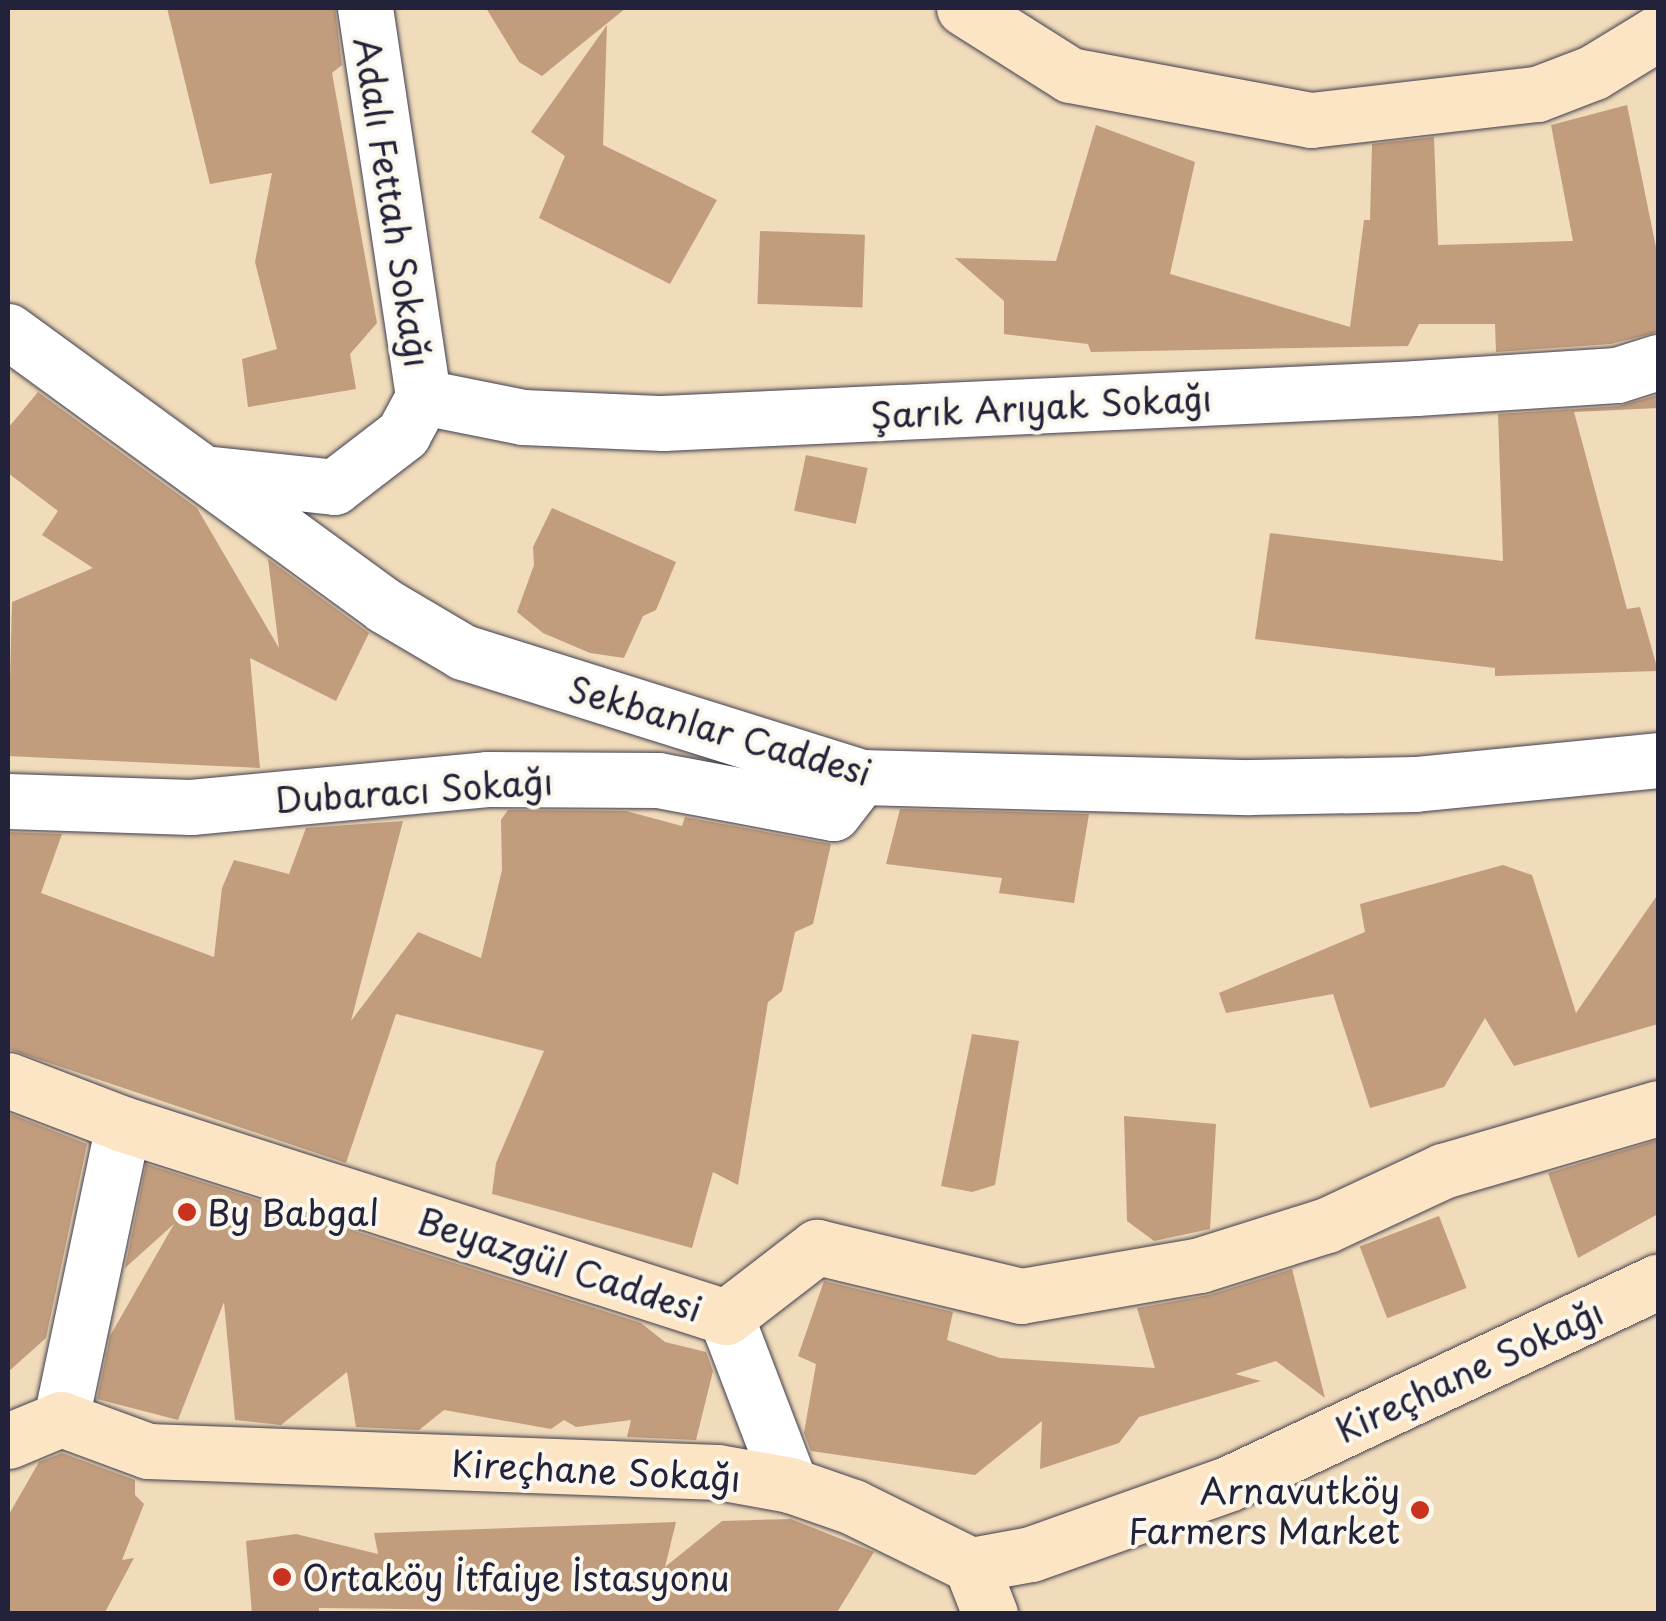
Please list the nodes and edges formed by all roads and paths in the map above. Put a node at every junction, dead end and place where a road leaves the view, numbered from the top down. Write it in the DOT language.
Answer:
graph roads {
  1 [pos="365,8"];
  2 [pos="964,8"];
  3 [pos="1658,34"];
  4 [pos="8,331"];
  5 [pos="1658,362"];
  6 [pos="424,397"];
  7 [pos="208,473"];
  8 [pos="1658,760"];
  9 [pos="861,777"];
  10 [pos="8,801"];
  11 [pos="8,1080"];
  12 [pos="1658,1108"];
  13 [pos="122,1124"];
  14 [pos="1658,1282"];
  15 [pos="726,1317"];
  16 [pos="61,1419"];
  17 [pos="8,1441"];
  18 [pos="790,1485"];
  19 [pos="980,1589"];
  1 -- 6 [label="street, Adalı Fettah Sokağı"];
  2 -- 3 [label="street"];
  4 -- 7 [label="street, Sekbanlar Caddesi"];
  5 -- 6 [label="street, Şarık Arıyak Sokağı"];
  6 -- 7 [label="street"];
  7 -- 9 [label="street, Sekbanlar Caddesi"];
  8 -- 9 [label="street, Sekbanlar Caddesi"];
  9 -- 10 [label="street, Dubaracı Sokağı"];
  11 -- 13 [label="street, Beyazgül Caddesi"];
  12 -- 15 [label="street, Beyazgül Caddesi"];
  13 -- 15 [label="street, Beyazgül Caddesi"];
  13 -- 16 [label="street"];
  14 -- 19 [label="street, Kireçhane Sokağı"];
  15 -- 18 [label="street"];
  16 -- 17 [label="street"];
  16 -- 18 [label="street, Kireçhane Sokağı"];
  18 -- 19 [label="street, Kireçhane Sokağı"];
}
